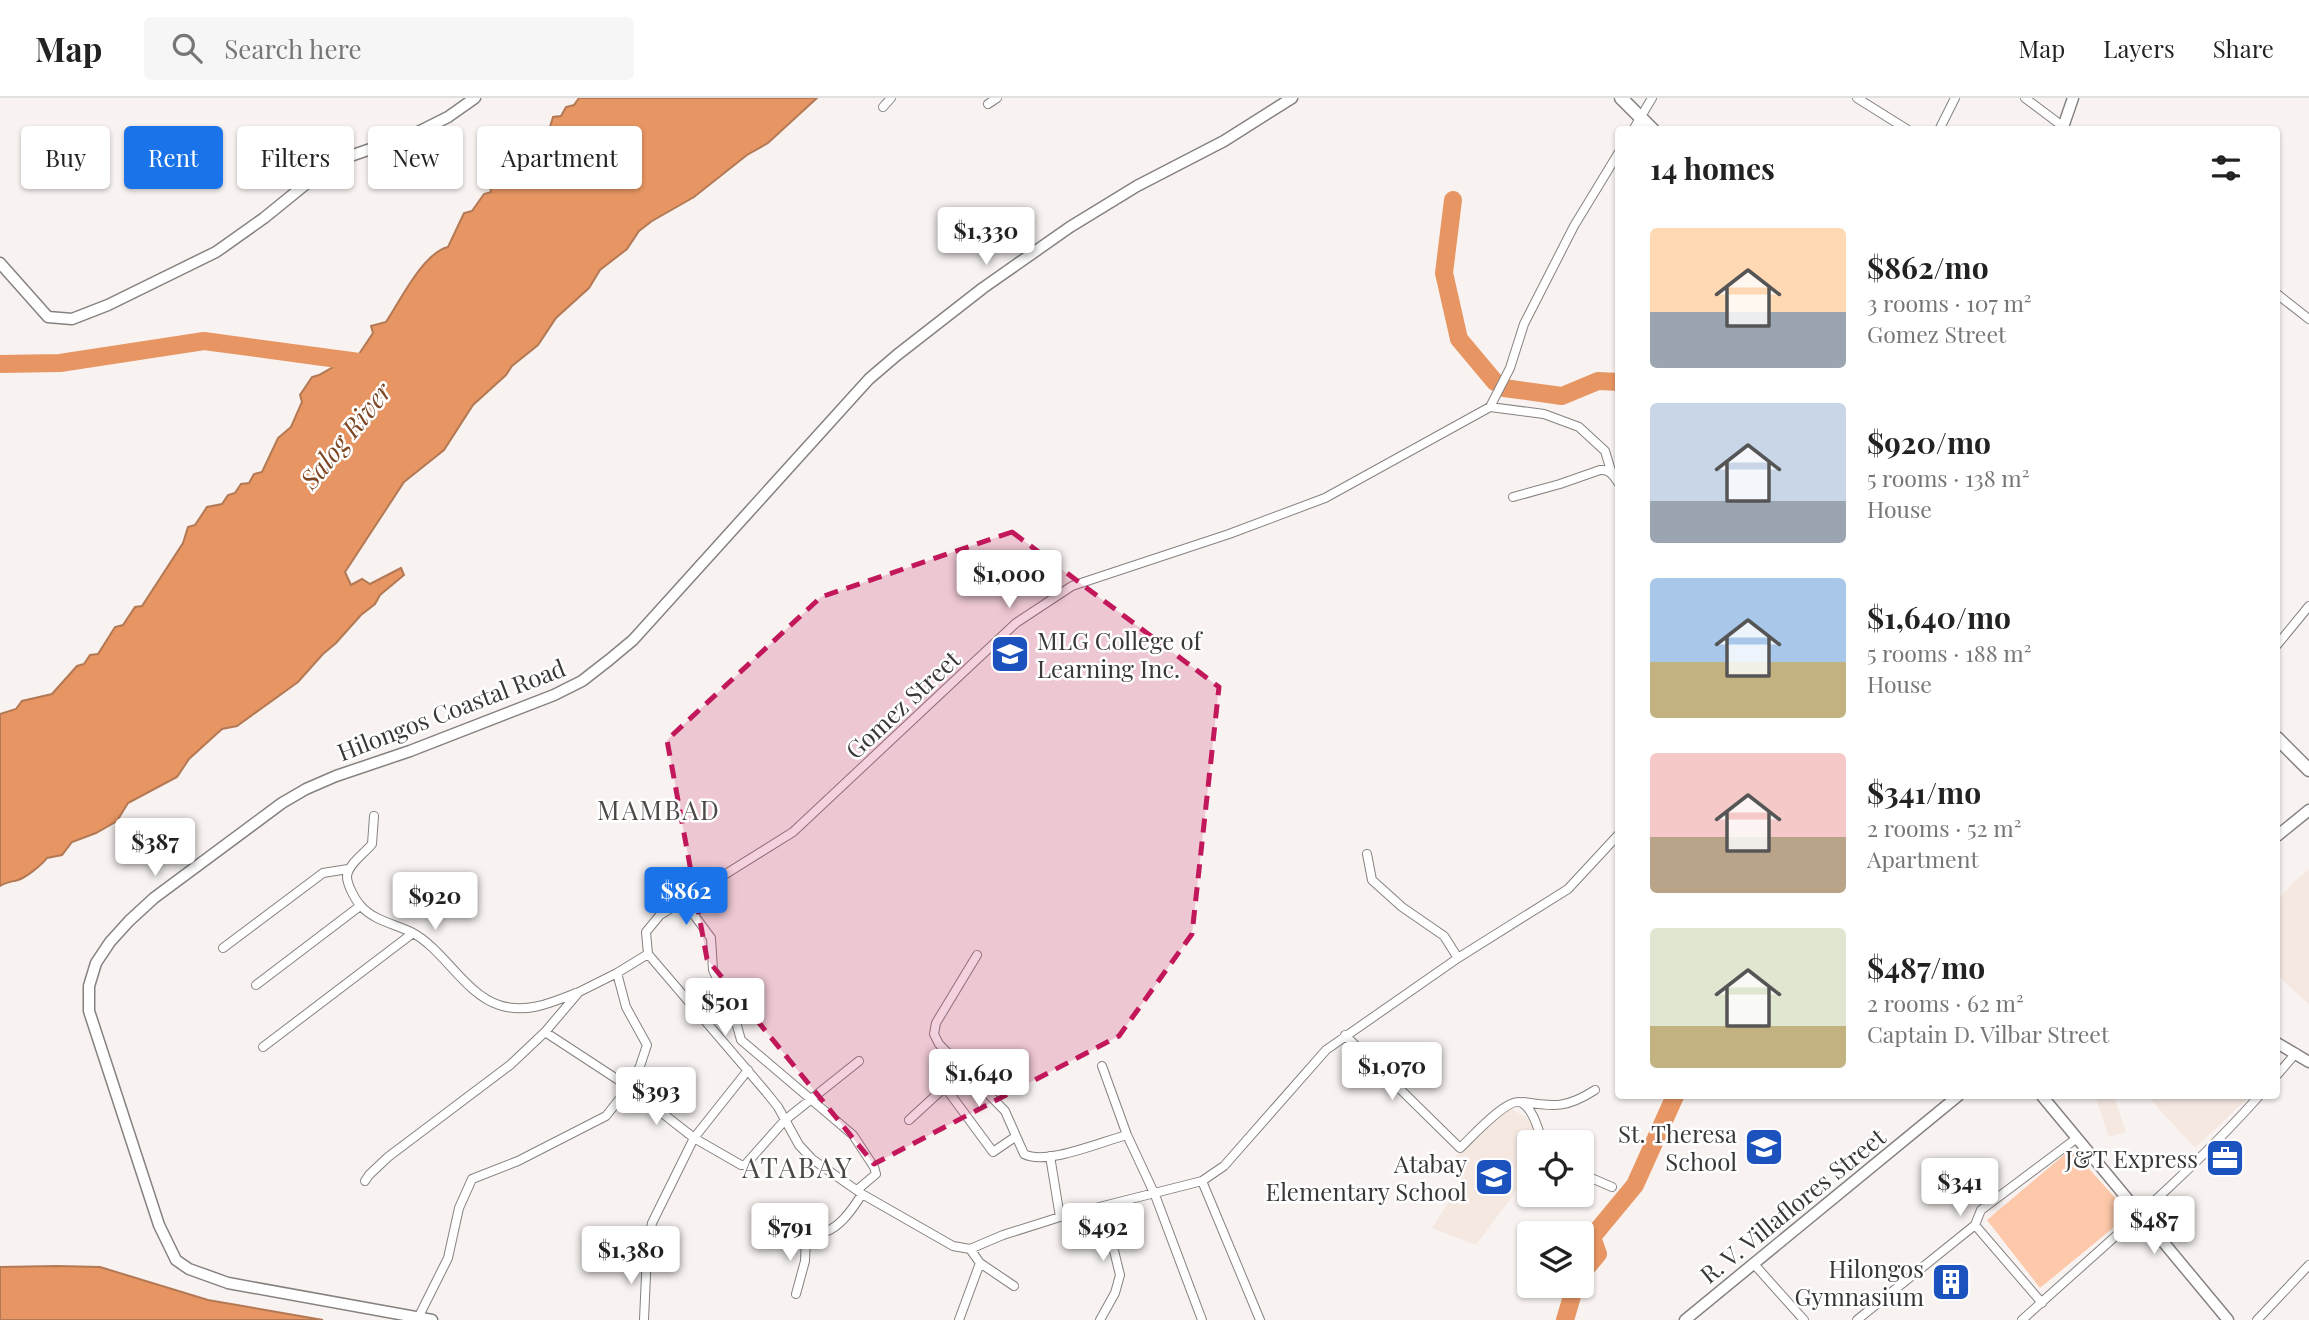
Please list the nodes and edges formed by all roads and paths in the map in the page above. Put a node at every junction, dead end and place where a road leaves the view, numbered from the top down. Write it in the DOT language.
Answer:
graph roads {
  1 [pos="475,98"];
  2 [pos="891,98"];
  3 [pos="998,98"];
  4 [pos="1292,98"];
  5 [pos="1621,98"];
  6 [pos="1652,98"];
  7 [pos="1857,98"];
  8 [pos="1955,98"];
  9 [pos="2025,98"];
  10 [pos="2073,98"];
  11 [pos="988,104"];
  12 [pos="883,107"];
  13 [pos="1640,117"];
  14 [pos="1635,126"];
  15 [pos="1649,126"];
  16 [pos="1902,126"];
  17 [pos="1941,126"];
  18 [pos="2060,126"];
  19 [pos="2065,126"];
  20 [pos="1615,158"];
  21 [pos="0,263"];
  22 [pos="2280,296"];
  23 [pos="2309,319"];
  24 [pos="1490,407"];
  25 [pos="1612,474"];
  26 [pos="1615,478"];
  27 [pos="1513,497"];
  28 [pos="2309,606"];
  29 [pos="2280,641"];
  30 [pos="2280,741"];
  31 [pos="2309,770"];
  32 [pos="2309,810"];
  33 [pos="374,816"];
  34 [pos="2280,834"];
  35 [pos="1615,838"];
  36 [pos="1367,855"];
  37 [pos="348,869"];
  38 [pos="684,900"];
  39 [pos="360,906"];
  40 [pos="413,933"];
  41 [pos="223,948"];
  42 [pos="648,954"];
  43 [pos="977,955"];
  44 [pos="1458,958"];
  45 [pos="617,973"];
  46 [pos="256,985"];
  47 [pos="579,992"];
  48 [pos="545,1032"];
  49 [pos="1345,1035"];
  50 [pos="2280,1045"];
  51 [pos="263,1046"];
  52 [pos="2296,1054"];
  53 [pos="859,1061"];
  54 [pos="2309,1062"];
  55 [pos="961,1066"];
  56 [pos="1102,1066"];
  57 [pos="748,1070"];
  58 [pos="2280,1072"];
  59 [pos="629,1087"];
  60 [pos="945,1087"];
  61 [pos="1595,1090"];
  62 [pos="808,1099"];
  63 [pos="1954,1099"];
  64 [pos="2044,1099"];
  65 [pos="2256,1099"];
  66 [pos="1520,1101"];
  67 [pos="909,1119"];
  68 [pos="785,1120"];
  69 [pos="1538,1130"];
  70 [pos="1127,1135"];
  71 [pos="1015,1137"];
  72 [pos="694,1138"];
  73 [pos="2077,1138"];
  74 [pos="1050,1156"];
  75 [pos="1594,1179"];
  76 [pos="365,1181"];
  77 [pos="1202,1181"];
  78 [pos="1612,1187"];
  79 [pos="859,1192"];
  80 [pos="1154,1195"];
  81 [pos="1102,1206"];
  82 [pos="2140,1213"];
  83 [pos="1060,1217"];
  84 [pos="1975,1224"];
  85 [pos="770,1236"];
  86 [pos="806,1237"];
  87 [pos="970,1249"];
  88 [pos="980,1263"];
  89 [pos="1754,1263"];
  90 [pos="2309,1265"];
  91 [pos="1014,1286"];
  92 [pos="796,1294"];
  93 [pos="2042,1303"];
  94 [pos="418,1318"];
  95 [pos="432,1320"];
  96 [pos="644,1320"];
  97 [pos="959,1320"];
  98 [pos="1100,1320"];
  99 [pos="1202,1320"];
  100 [pos="1261,1320"];
  101 [pos="1685,1320"];
  102 [pos="1804,1320"];
  103 [pos="1857,1320"];
  104 [pos="2022,1320"];
  105 [pos="2228,1320"];
  106 [pos="2257,1320"];
  1 -- 21 [label="street"];
  2 -- 12 [label="street"];
  3 -- 11 [label="street"];
  4 -- 94 [label="street, Hilongos Coastal Road"];
  5 -- 13 [label="main road"];
  6 -- 13 [label="street"];
  7 -- 16 [label="street"];
  8 -- 17 [label="street"];
  9 -- 18 [label="street"];
  10 -- 19 [label="street"];
  13 -- 14 [label="street"];
  13 -- 15 [label="main road"];
  20 -- 24 [label="street"];
  22 -- 23 [label="street"];
  24 -- 25 [label="street"];
  24 -- 38 [label="street, Gomez Street"];
  25 -- 26 [label="street"];
  25 -- 27 [label="street"];
  28 -- 29 [label="street"];
  30 -- 31 [label="main road"];
  32 -- 34 [label="street"];
  33 -- 37 [label="street"];
  35 -- 44 [label="street"];
  36 -- 44 [label="street"];
  37 -- 39 [label="street"];
  37 -- 41 [label="street"];
  38 -- 42 [label="street, Gomez Street"];
  38 -- 62 [label="street"];
  39 -- 40 [label="street"];
  39 -- 46 [label="street"];
  40 -- 47 [label="street"];
  40 -- 51 [label="street"];
  42 -- 45 [label="street"];
  42 -- 57 [label="street"];
  43 -- 55 [label="street"];
  44 -- 49 [label="street"];
  45 -- 47 [label="street"];
  45 -- 59 [label="street"];
  47 -- 48 [label="street"];
  48 -- 59 [label="street"];
  48 -- 76 [label="street"];
  49 -- 66 [label="street"];
  49 -- 77 [label="street"];
  50 -- 52 [label="street"];
  52 -- 54 [label="street"];
  52 -- 58 [label="street"];
  53 -- 62 [label="street"];
  55 -- 60 [label="street"];
  55 -- 71 [label="street"];
  56 -- 70 [label="street"];
  57 -- 68 [label="street"];
  57 -- 72 [label="street"];
  59 -- 72 [label="street"];
  59 -- 94 [label="street"];
  60 -- 67 [label="street"];
  60 -- 71 [label="street"];
  61 -- 66 [label="street"];
  62 -- 68 [label="street"];
  62 -- 79 [label="street"];
  63 -- 89 [label="street, R. V. Villaflores Street"];
  64 -- 73 [label="street"];
  65 -- 82 [label="street"];
  66 -- 69 [label="street"];
  68 -- 72 [label="street"];
  68 -- 79 [label="street"];
  70 -- 74 [label="street"];
  70 -- 80 [label="street"];
  71 -- 74 [label="street"];
  72 -- 96 [label="street"];
  73 -- 82 [label="street"];
  73 -- 84 [label="street"];
  74 -- 83 [label="street"];
  75 -- 78 [label="street"];
  77 -- 80 [label="street"];
  77 -- 100 [label="street"];
  79 -- 86 [label="street"];
  79 -- 87 [label="street"];
  80 -- 81 [label="street"];
  80 -- 99 [label="street"];
  81 -- 83 [label="street"];
  81 -- 98 [label="street"];
  82 -- 93 [label="street"];
  82 -- 105 [label="street"];
  83 -- 87 [label="street"];
  84 -- 93 [label="street"];
  84 -- 103 [label="street"];
  85 -- 86 [label="street"];
  86 -- 92 [label="street"];
  87 -- 88 [label="street"];
  88 -- 91 [label="street"];
  88 -- 97 [label="street"];
  89 -- 101 [label="street, R. V. Villaflores Street"];
  89 -- 102 [label="street"];
  90 -- 106 [label="street"];
  93 -- 104 [label="street"];
  94 -- 95 [label="street, Hilongos Coastal Road"];
}
